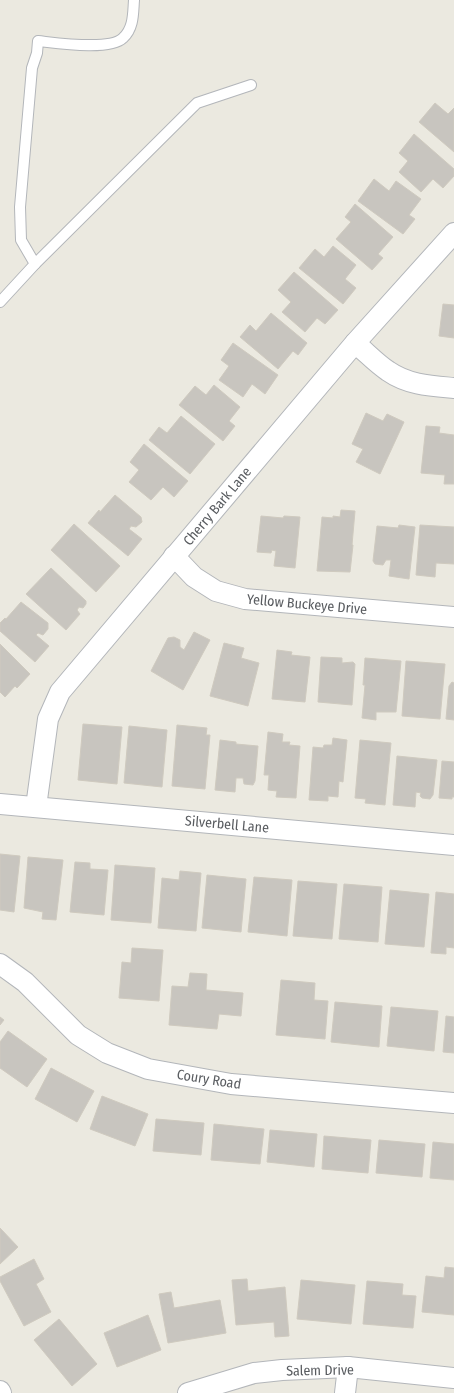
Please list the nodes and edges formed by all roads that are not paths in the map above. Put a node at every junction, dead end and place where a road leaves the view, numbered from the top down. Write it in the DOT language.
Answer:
graph roads {
  1 [pos="134,0"];
  2 [pos="251,85"];
  3 [pos="454,233"];
  4 [pos="35,264"];
  5 [pos="0,302"];
  6 [pos="355,343"];
  7 [pos="454,388"];
  8 [pos="174,556"];
  9 [pos="454,617"];
  10 [pos="0,804"];
  11 [pos="36,807"];
  12 [pos="454,845"];
  13 [pos="0,964"];
  14 [pos="454,1103"];
  15 [pos="348,1367"];
  16 [pos="454,1378"];
  17 [pos="188,1393"];
  18 [pos="345,1393"];
  1 -- 4 [label="lane"];
  2 -- 4 [label="lane"];
  3 -- 6 [label="street, Cherry Bark Lane"];
  4 -- 5 [label="lane"];
  6 -- 7 [label="street"];
  6 -- 8 [label="street, Cherry Bark Lane"];
  8 -- 9 [label="street, Yellow Buckeye Drive"];
  8 -- 11 [label="street, Cherry Bark Lane"];
  10 -- 11 [label="street, Silverbell Lane"];
  11 -- 12 [label="street, Silverbell Lane"];
  13 -- 14 [label="street, Coury Road"];
  15 -- 16 [label="street, Salem Drive"];
  15 -- 17 [label="street, Salem Drive"];
  15 -- 18 [label="street"];
}
